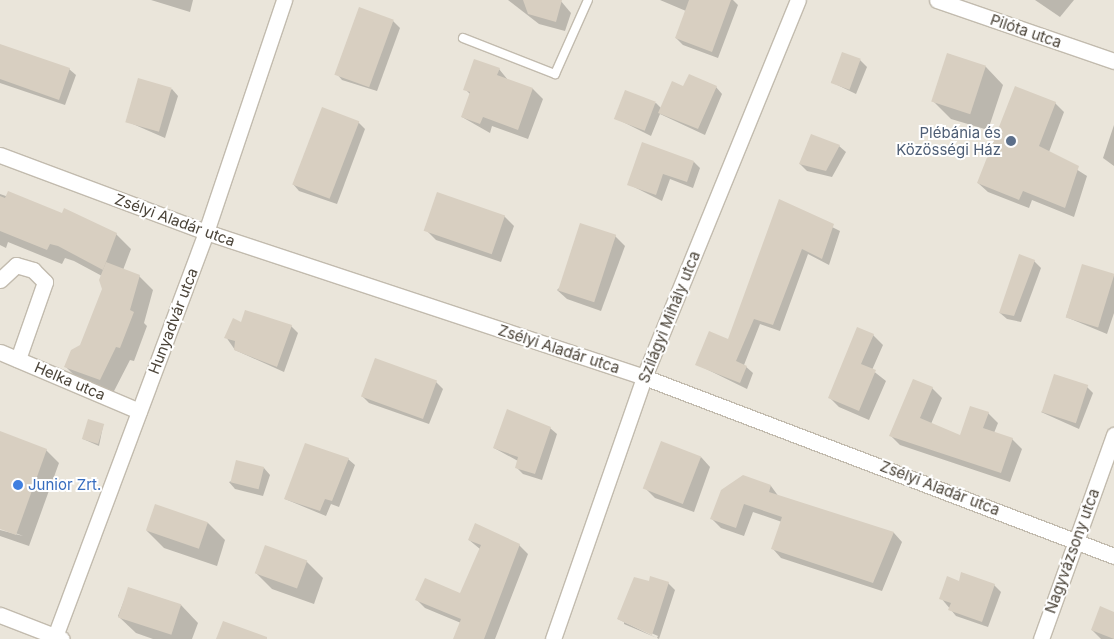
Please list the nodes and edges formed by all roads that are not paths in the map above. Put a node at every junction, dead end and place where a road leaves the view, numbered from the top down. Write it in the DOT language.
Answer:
graph roads {
  1 [pos="284,0"];
  2 [pos="588,0"];
  3 [pos="798,0"];
  4 [pos="937,0"];
  5 [pos="463,38"];
  6 [pos="1114,61"];
  7 [pos="0,155"];
  8 [pos="206,232"];
  9 [pos="0,280"];
  10 [pos="0,352"];
  11 [pos="18,359"];
  12 [pos="644,377"];
  13 [pos="139,411"];
  14 [pos="1114,435"];
  15 [pos="1076,538"];
  16 [pos="1114,556"];
  17 [pos="0,615"];
  18 [pos="57,638"];
  19 [pos="553,639"];
  20 [pos="1041,639"];
  1 -- 8 [label="street, Hunyadvár utca"];
  2 -- 5 [label="lane"];
  3 -- 12 [label="street, Szilágyi Mihály utca"];
  4 -- 6 [label="street, Pilóta utca"];
  7 -- 8 [label="street, Zsélyi Aladár utca"];
  8 -- 12 [label="street, Zsélyi Aladár utca"];
  8 -- 13 [label="street, Hunyadvár utca"];
  9 -- 11 [label="street"];
  10 -- 11 [label="street, Helka utca"];
  11 -- 13 [label="street, Helka utca"];
  12 -- 15 [label="street, Zsélyi Aladár utca"];
  12 -- 19 [label="street, Szilágyi Mihály utca"];
  13 -- 18 [label="street, Hunyadvár utca"];
  14 -- 15 [label="street, Nagyvázsony utca"];
  15 -- 16 [label="street, Zsélyi Aladár utca"];
  15 -- 20 [label="street, Nagyvázsony utca"];
  17 -- 18 [label="street"];
}
